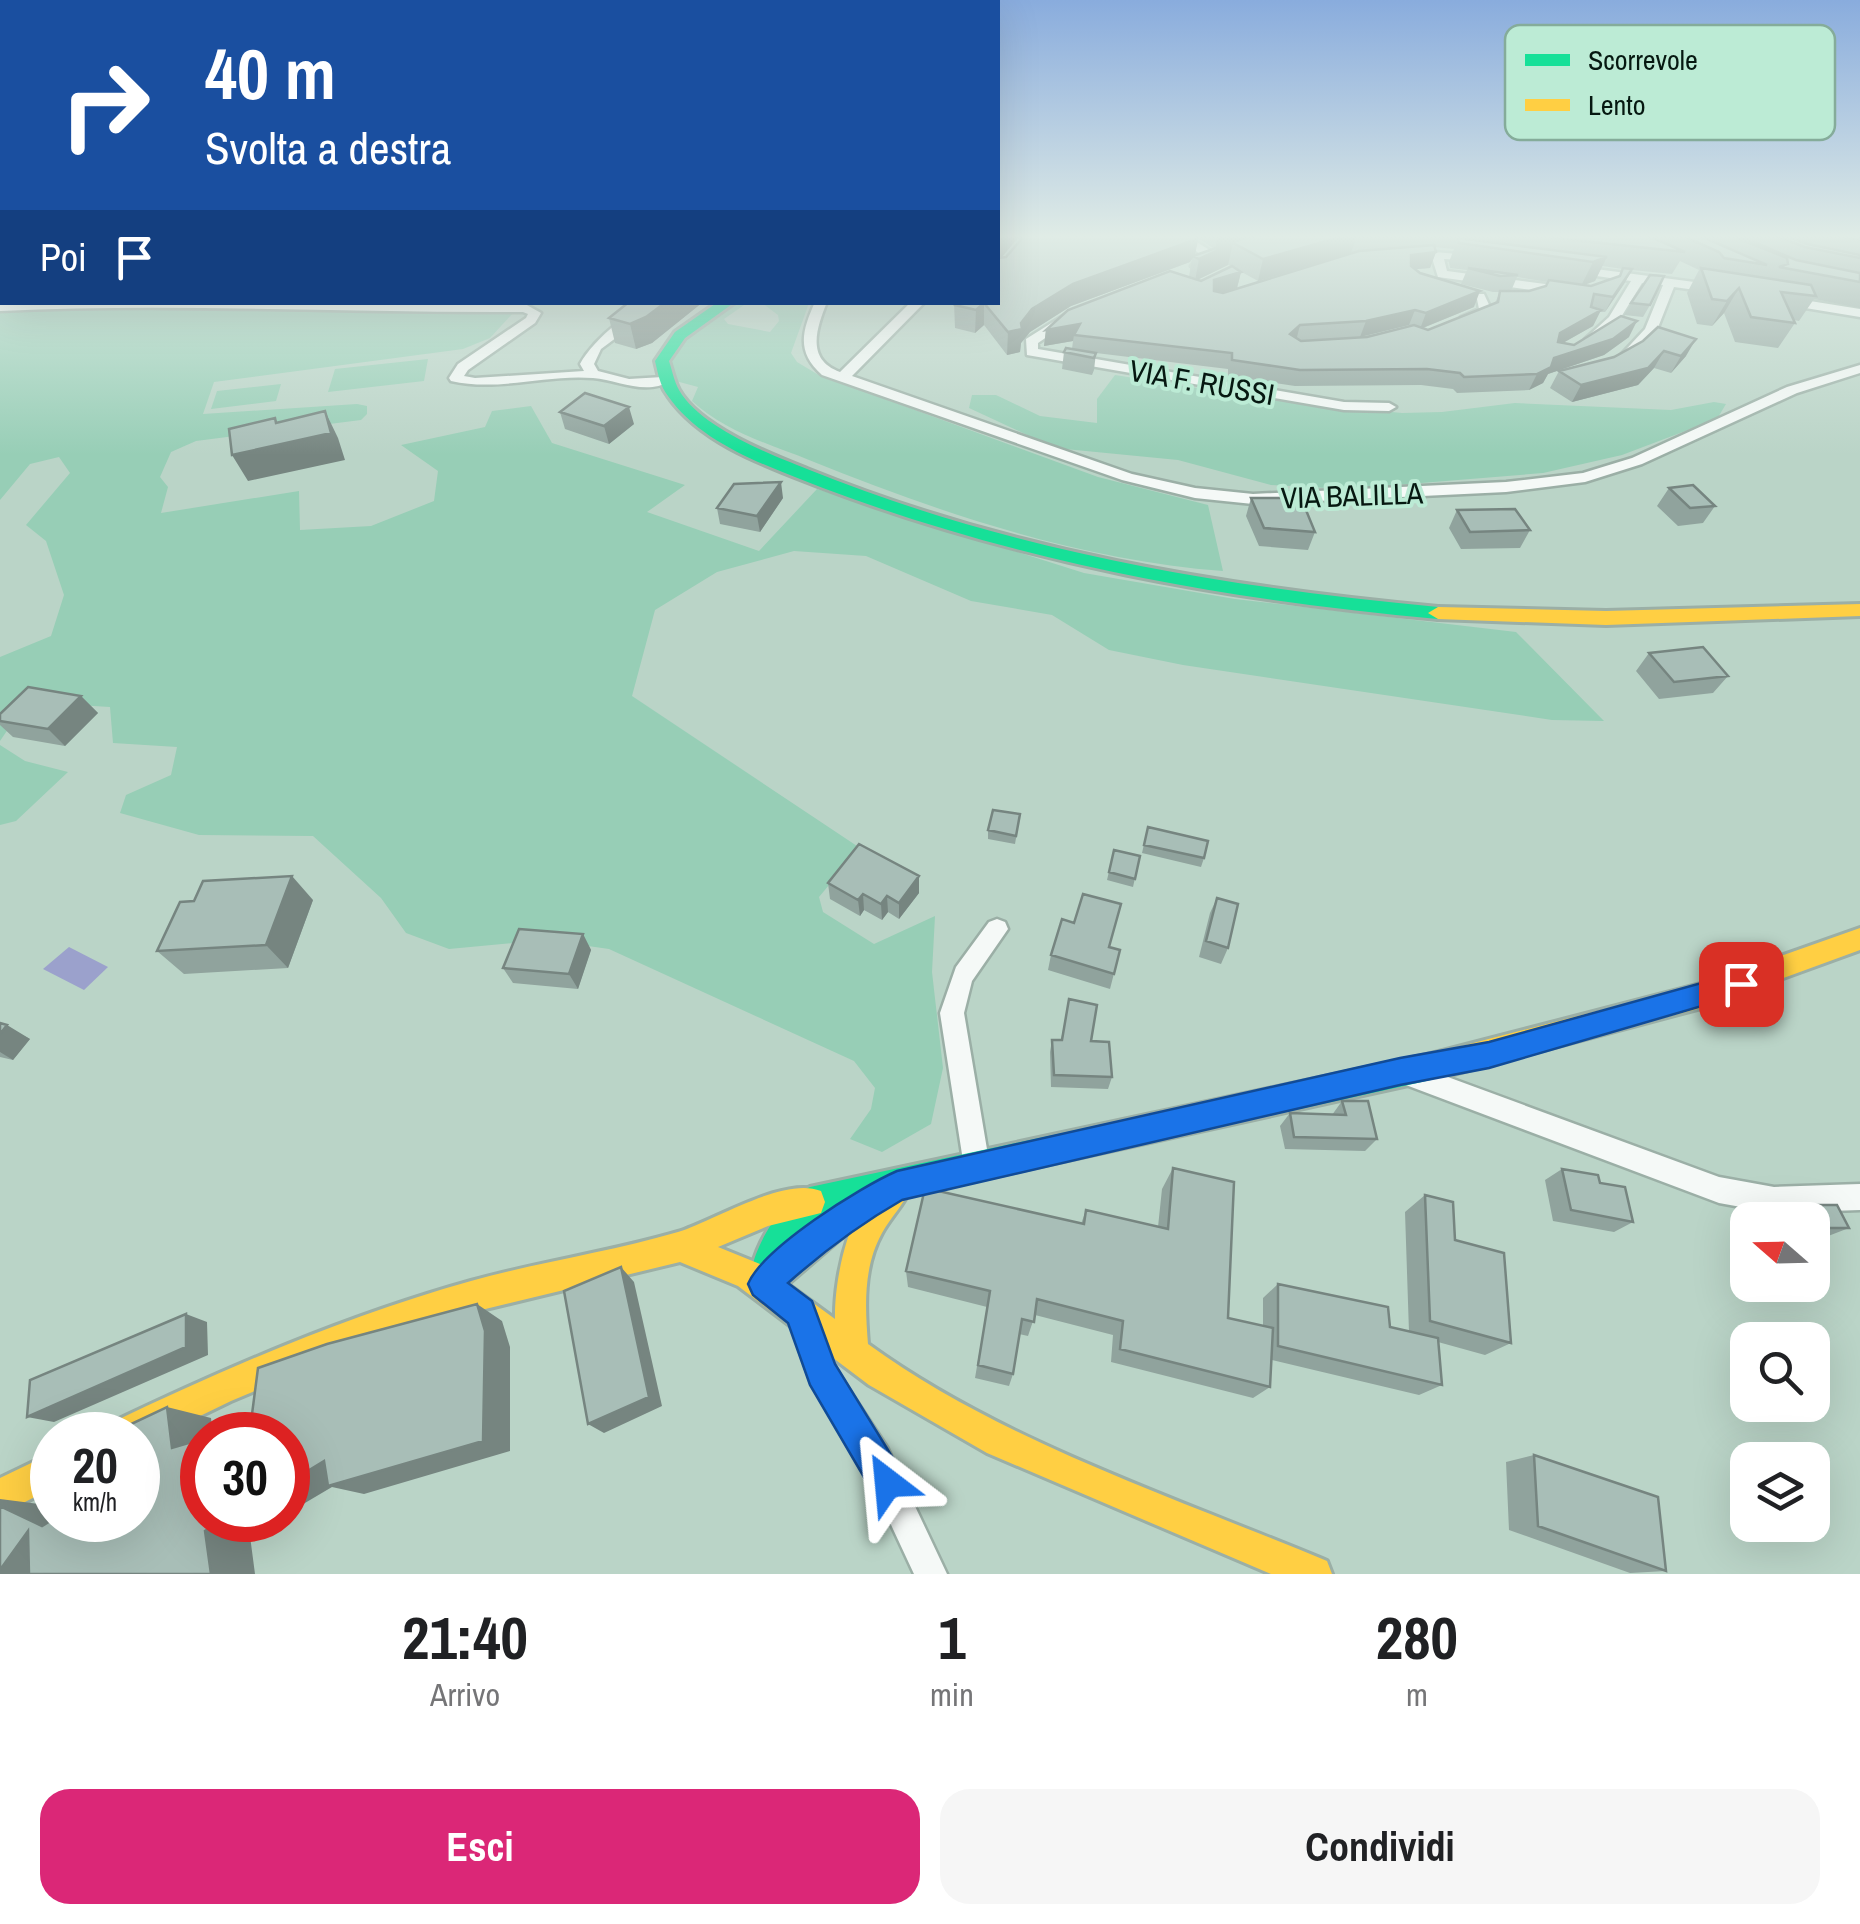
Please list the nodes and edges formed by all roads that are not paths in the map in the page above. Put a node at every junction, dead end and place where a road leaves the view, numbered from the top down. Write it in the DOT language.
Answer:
graph roads {
  1 [pos="371,308"];
  2 [pos="466,308"];
  3 [pos="526,308"];
  4 [pos="649,308"];
  5 [pos="719,308"];
  6 [pos="818,308"];
  7 [pos="912,308"];
  8 [pos="1486,308"];
  9 [pos="1619,308"];
  10 [pos="1658,308"];
  11 [pos="1077,312"];
  12 [pos="1445,328"];
  13 [pos="1573,347"];
  14 [pos="1613,365"];
  15 [pos="1860,370"];
  16 [pos="593,374"];
  17 [pos="842,378"];
  18 [pos="663,380"];
  19 [pos="1389,407"];
  20 [pos="1860,610"];
  21 [pos="997,929"];
  22 [pos="1860,940"];
  23 [pos="1400,1071"];
  24 [pos="977,1166"];
  25 [pos="897,1186"];
  26 [pos="1860,1197"];
  27 [pos="824,1198"];
  28 [pos="680,1246"];
  29 [pos="764,1284"];
  30 [pos="800,1312"];
  31 [pos="854,1353"];
  32 [pos="160,1417"];
  33 [pos="30,1481"];
  34 [pos="0,1496"];
  35 [pos="925,1572"];
  36 [pos="1314,1574"];
  1 -- 2 [label="street"];
  3 -- 16 [label="street"];
  4 -- 16 [label="street"];
  5 -- 18 [label="street"];
  6 -- 17 [label="street"];
  7 -- 17 [label="street"];
  8 -- 12 [label="street"];
  9 -- 13 [label="street"];
  10 -- 14 [label="street"];
  11 -- 19 [label="street, VIA F. RUSSI"];
  15 -- 17 [label="street, VIA BALILLA"];
  16 -- 18 [label="street"];
  18 -- 20 [label="street"];
  21 -- 24 [label="street"];
  22 -- 23 [label="street"];
  23 -- 24 [label="street"];
  23 -- 26 [label="street"];
  24 -- 25 [label="street"];
  25 -- 27 [label="street"];
  25 -- 29 [label="street"];
  25 -- 31 [label="street"];
  27 -- 28 [label="street"];
  27 -- 29 [label="street"];
  28 -- 29 [label="street"];
  28 -- 32 [label="street"];
  29 -- 30 [label="street"];
  30 -- 31 [label="street"];
  30 -- 35 [label="street"];
  31 -- 36 [label="street"];
  33 -- 34 [label="street"];
}
